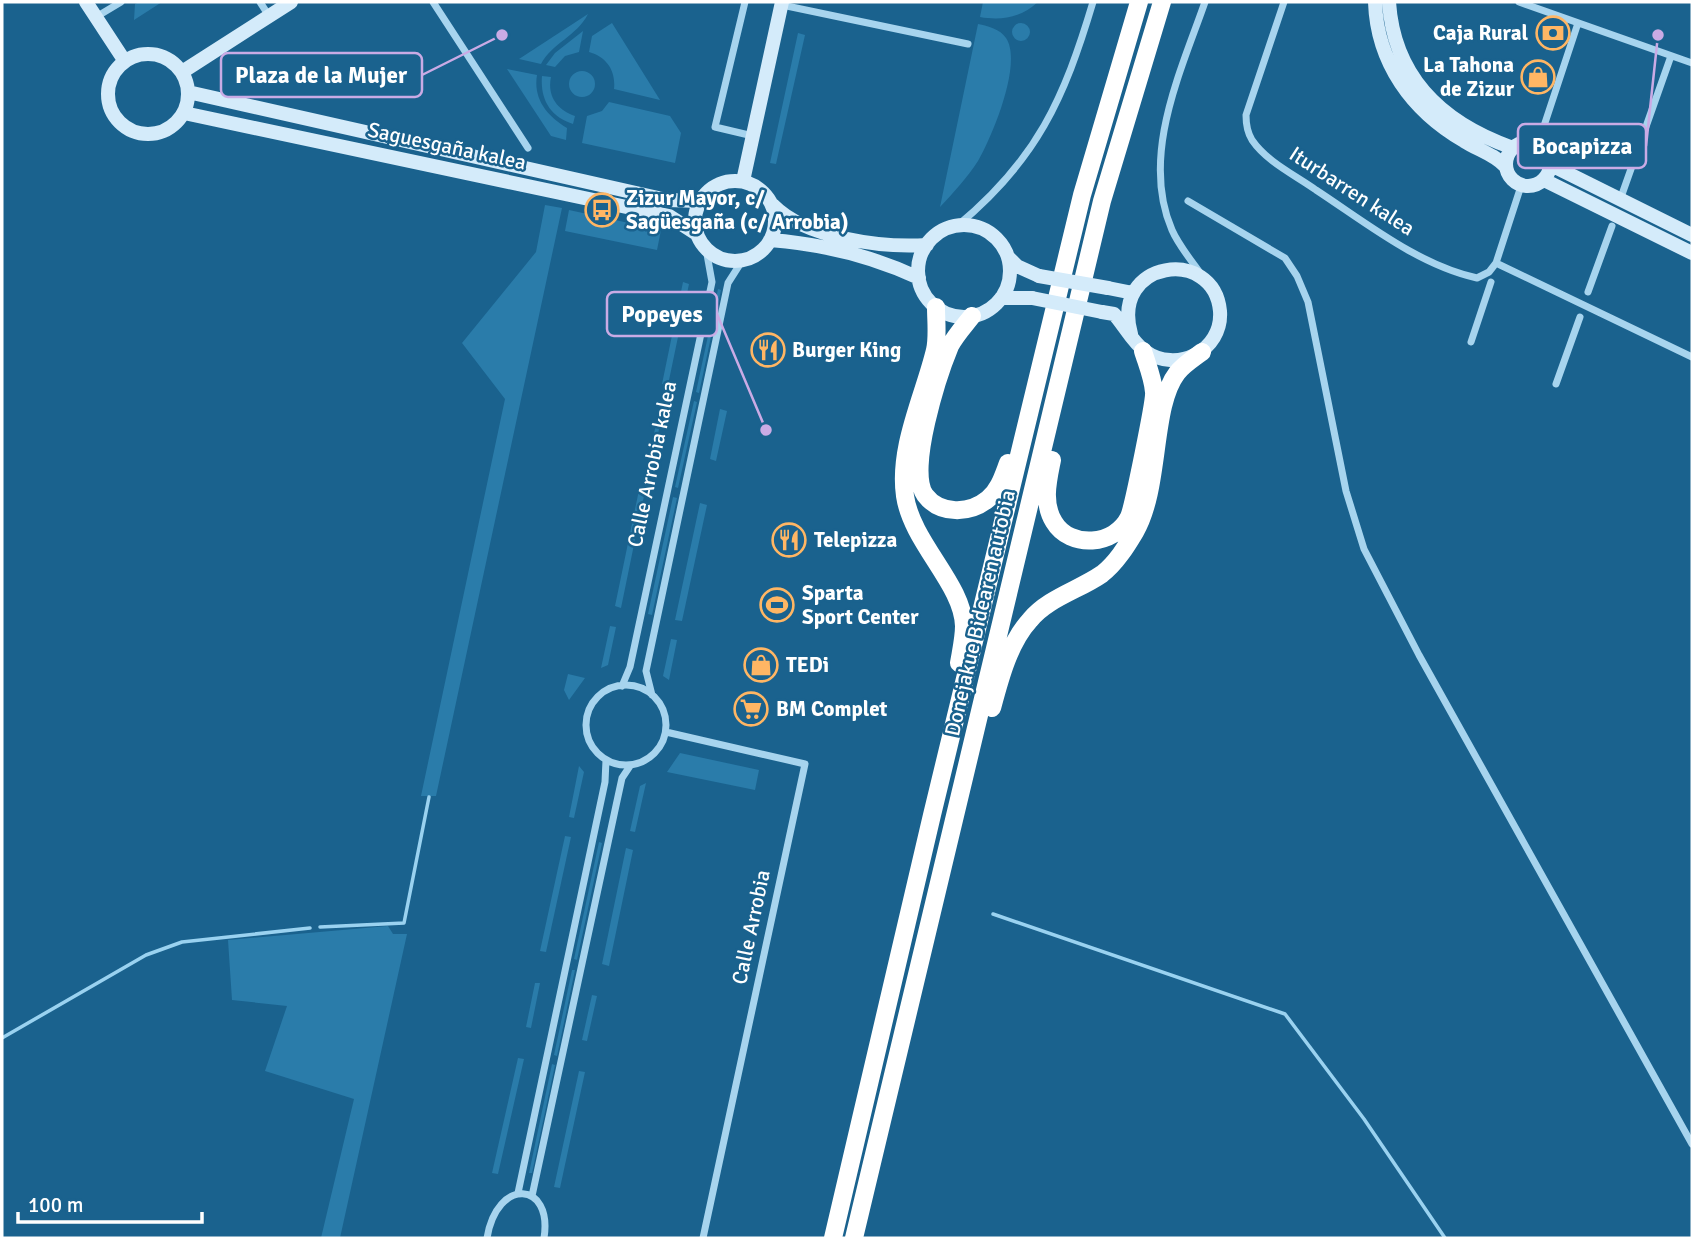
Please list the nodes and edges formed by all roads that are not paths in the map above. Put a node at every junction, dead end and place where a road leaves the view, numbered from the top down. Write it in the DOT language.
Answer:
graph roads {
  1 [pos="86,2"];
  2 [pos="121,2"];
  3 [pos="260,2"];
  4 [pos="291,2"];
  5 [pos="433,2"];
  6 [pos="745,2"];
  7 [pos="1093,2"];
  8 [pos="1139,2"];
  9 [pos="1162,2"];
  10 [pos="1205,2"];
  11 [pos="1284,2"];
  12 [pos="1375,2"];
  13 [pos="1389,2"];
  14 [pos="1519,2"];
  15 [pos="781,3"];
  16 [pos="269,16"];
  17 [pos="96,17"];
  18 [pos="1578,23"];
  19 [pos="968,44"];
  20 [pos="1671,56"];
  21 [pos="124,60"];
  22 [pos="1692,63"];
  23 [pos="182,72"];
  24 [pos="188,92"];
  25 [pos="184,113"];
  26 [pos="753,136"];
  27 [pos="1538,144"];
  28 [pos="528,148"];
  29 [pos="1513,148"];
  30 [pos="1551,165"];
  31 [pos="1505,166"];
  32 [pos="1544,180"];
  33 [pos="743,181"];
  34 [pos="1521,186"];
  35 [pos="700,201"];
  36 [pos="1188,201"];
  37 [pos="1620,201"];
  38 [pos="772,204"];
  39 [pos="957,226"];
  40 [pos="1612,226"];
  41 [pos="697,234"];
  42 [pos="1692,235"];
  43 [pos="770,240"];
  44 [pos="926,246"];
  45 [pos="706,249"];
  46 [pos="1692,253"];
  47 [pos="1008,257"];
  48 [pos="741,261"];
  49 [pos="1496,263"];
  50 [pos="919,278"];
  51 [pos="1491,282"];
  52 [pos="1208,283"];
  53 [pos="1588,292"];
  54 [pos="1133,293"];
  55 [pos="1001,298"];
  56 [pos="936,307"];
  57 [pos="972,316"];
  58 [pos="1580,317"];
  59 [pos="1131,334"];
  60 [pos="1471,342"];
  61 [pos="1045,343"];
  62 [pos="1143,351"];
  63 [pos="1202,352"];
  64 [pos="1692,357"];
  65 [pos="1060,382"];
  66 [pos="1556,384"];
  67 [pos="622,686"];
  68 [pos="652,695"];
  69 [pos="666,732"];
  70 [pos="606,761"];
  71 [pos="629,766"];
  72 [pos="960,796"];
  73 [pos="932,815"];
  74 [pos="1692,1144"];
  75 [pos="518,1193"];
  76 [pos="533,1196"];
  77 [pos="488,1238"];
  78 [pos="544,1238"];
  79 [pos="703,1238"];
  80 [pos="833,1238"];
  81 [pos="854,1238"];
  1 -- 17 [label="street"];
  2 -- 17 [label="street"];
  3 -- 16 [label="street"];
  4 -- 16 [label="street"];
  5 -- 28 [label="street"];
  6 -- 26 [label="street"];
  7 -- 39 [label="street"];
  8 -- 61 [label="highway, Donejakue Bidearen autobia"];
  9 -- 65 [label="highway, Donejakue Bidearen autobia"];
  10 -- 52 [label="street"];
  11 -- 49 [label="street, Iturbarren kalea"];
  12 -- 31 [label="street"];
  13 -- 29 [label="street"];
  14 -- 18 [label="street"];
  15 -- 19 [label="street"];
  15 -- 26 [label="street"];
  16 -- 23 [label="street"];
  17 -- 21 [label="street"];
  18 -- 20 [label="street"];
  18 -- 27 [label="street"];
  20 -- 22 [label="street"];
  20 -- 37 [label="street"];
  21 -- 23 [label="street"];
  21 -- 25 [label="street"];
  23 -- 24 [label="street"];
  24 -- 25 [label="street"];
  24 -- 35 [label="street, Saguesgaña kalea"];
  25 -- 41 [label="street, Saguesgaña kalea"];
  26 -- 33 [label="street"];
  27 -- 29 [label="street"];
  27 -- 30 [label="street"];
  29 -- 31 [label="street"];
  30 -- 32 [label="street"];
  30 -- 37 [label="street"];
  31 -- 34 [label="street"];
  32 -- 34 [label="street"];
  32 -- 46 [label="street"];
  33 -- 35 [label="street"];
  33 -- 38 [label="street"];
  34 -- 49 [label="street"];
  35 -- 41 [label="street"];
  36 -- 74 [label="street"];
  37 -- 42 [label="street"];
  38 -- 43 [label="street"];
  38 -- 44 [label="street"];
  39 -- 44 [label="street"];
  39 -- 47 [label="street"];
  40 -- 53 [label="street"];
  41 -- 45 [label="street"];
  43 -- 48 [label="street"];
  43 -- 50 [label="street"];
  44 -- 50 [label="street"];
  45 -- 48 [label="street"];
  45 -- 67 [label="street, Calle Arrobia kalea"];
  47 -- 54 [label="street, bridge"];
  47 -- 55 [label="street"];
  48 -- 68 [label="street, Calle Arrobia kalea"];
  49 -- 64 [label="street"];
  50 -- 56 [label="street"];
  51 -- 60 [label="street"];
  52 -- 54 [label="street"];
  52 -- 63 [label="street"];
  54 -- 59 [label="street"];
  55 -- 57 [label="street"];
  55 -- 59 [label="street, bridge"];
  56 -- 57 [label="street"];
  56 -- 73 [label="highway"];
  57 -- 61 [label="highway"];
  58 -- 66 [label="street"];
  59 -- 62 [label="street"];
  61 -- 73 [label="highway, Donejakue Bidearen autobia"];
  62 -- 63 [label="street"];
  62 -- 65 [label="highway"];
  63 -- 72 [label="highway"];
  65 -- 72 [label="highway, Donejakue Bidearen autobia"];
  67 -- 68 [label="street"];
  67 -- 70 [label="street"];
  68 -- 69 [label="street"];
  69 -- 71 [label="street"];
  69 -- 79 [label="street, Calle Arrobia"];
  70 -- 71 [label="street"];
  70 -- 75 [label="street"];
  71 -- 76 [label="street"];
  72 -- 81 [label="highway, Donejakue Bidearen autobia"];
  73 -- 80 [label="highway, Donejakue Bidearen autobia"];
  75 -- 76 [label="street"];
  75 -- 77 [label="street"];
  76 -- 78 [label="street"];
}
